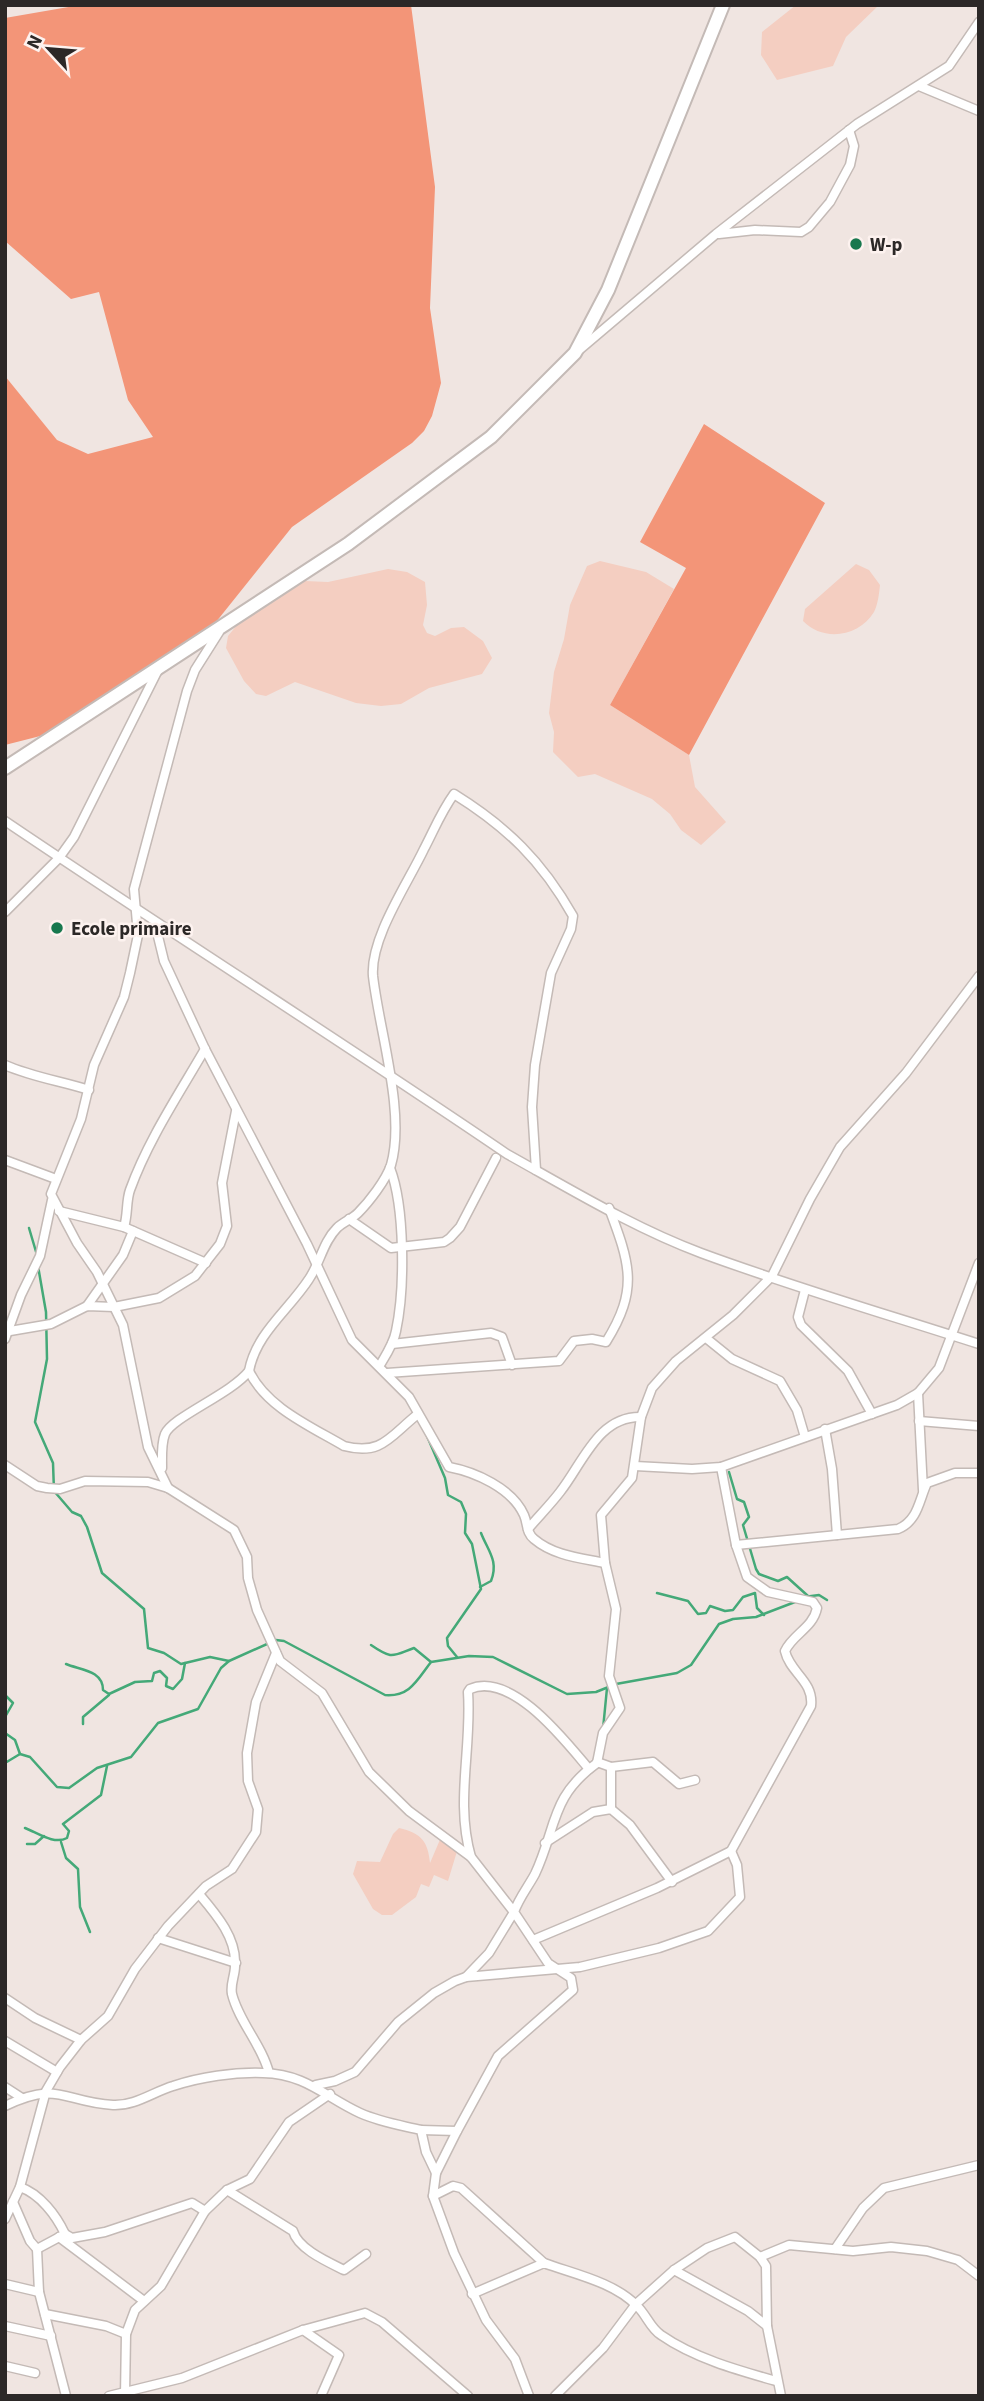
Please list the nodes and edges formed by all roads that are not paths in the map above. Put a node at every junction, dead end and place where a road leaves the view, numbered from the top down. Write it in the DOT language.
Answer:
graph roads {
  1 [pos="723,5"];
  2 [pos="979,22"];
  3 [pos="919,86"];
  4 [pos="979,111"];
  5 [pos="849,130"];
  6 [pos="716,234"];
  7 [pos="575,353"];
  8 [pos="219,631"];
  9 [pos="158,670"];
  10 [pos="5,768"];
  11 [pos="5,821"];
  12 [pos="59,858"];
  13 [pos="135,910"];
  14 [pos="5,912"];
  15 [pos="155,923"];
  16 [pos="979,976"];
  17 [pos="205,1049"];
  18 [pos="5,1065"];
  19 [pos="389,1073"];
  20 [pos="89,1090"];
  21 [pos="236,1111"];
  22 [pos="496,1158"];
  23 [pos="5,1160"];
  24 [pos="390,1168"];
  25 [pos="536,1170"];
  26 [pos="56,1178"];
  27 [pos="52,1200"];
  28 [pos="609,1208"];
  29 [pos="59,1211"];
  30 [pos="349,1219"];
  31 [pos="128,1229"];
  32 [pos="401,1247"];
  33 [pos="206,1263"];
  34 [pos="979,1263"];
  35 [pos="317,1265"];
  36 [pos="772,1276"];
  37 [pos="103,1283"];
  38 [pos="805,1290"];
  39 [pos="87,1306"];
  40 [pos="114,1307"];
  41 [pos="7,1335"];
  42 [pos="953,1336"];
  43 [pos="706,1338"];
  44 [pos="391,1344"];
  45 [pos="979,1344"];
  46 [pos="512,1365"];
  47 [pos="380,1366"];
  48 [pos="249,1371"];
  49 [pos="387,1373"];
  50 [pos="918,1393"];
  51 [pos="872,1413"];
  52 [pos="418,1414"];
  53 [pos="641,1417"];
  54 [pos="919,1421"];
  55 [pos="979,1426"];
  56 [pos="825,1429"];
  57 [pos="805,1437"];
  58 [pos="5,1465"];
  59 [pos="635,1466"];
  60 [pos="720,1467"];
  61 [pos="162,1469"];
  62 [pos="979,1473"];
  63 [pos="168,1488"];
  64 [pos="924,1493"];
  65 [pos="528,1529"];
  66 [pos="837,1535"];
  67 [pos="736,1545"];
  68 [pos="605,1563"];
  69 [pos="276,1653"];
  70 [pos="597,1762"];
  71 [pos="611,1767"];
  72 [pos="589,1769"];
  73 [pos="695,1780"];
  74 [pos="611,1809"];
  75 [pos="545,1843"];
  76 [pos="731,1851"];
  77 [pos="471,1857"];
  78 [pos="671,1882"];
  79 [pos="199,1894"];
  80 [pos="514,1912"];
  81 [pos="159,1938"];
  82 [pos="533,1940"];
  83 [pos="236,1963"];
  84 [pos="555,1969"];
  85 [pos="466,1977"];
  86 [pos="5,1998"];
  87 [pos="80,2040"];
  88 [pos="5,2041"];
  89 [pos="57,2072"];
  90 [pos="270,2073"];
  91 [pos="314,2085"];
  92 [pos="5,2087"];
  93 [pos="46,2091"];
  94 [pos="330,2094"];
  95 [pos="22,2098"];
  96 [pos="5,2106"];
  97 [pos="421,2130"];
  98 [pos="457,2131"];
  99 [pos="979,2165"];
  100 [pos="436,2173"];
  101 [pos="20,2187"];
  102 [pos="228,2190"];
  103 [pos="433,2196"];
  104 [pos="13,2202"];
  105 [pos="205,2211"];
  106 [pos="5,2219"];
  107 [pos="62,2235"];
  108 [pos="37,2249"];
  109 [pos="835,2249"];
  110 [pos="366,2254"];
  111 [pos="761,2257"];
  112 [pos="544,2263"];
  113 [pos="674,2270"];
  114 [pos="979,2276"];
  115 [pos="5,2284"];
  116 [pos="39,2292"];
  117 [pos="471,2294"];
  118 [pos="144,2301"];
  119 [pos="636,2304"];
  120 [pos="45,2314"];
  121 [pos="5,2326"];
  122 [pos="767,2326"];
  123 [pos="303,2330"];
  124 [pos="126,2334"];
  125 [pos="51,2336"];
  126 [pos="5,2366"];
  127 [pos="35,2373"];
  128 [pos="776,2381"];
  129 [pos="125,2395"];
  130 [pos="66,2396"];
  131 [pos="109,2396"];
  132 [pos="321,2396"];
  133 [pos="468,2396"];
  134 [pos="529,2396"];
  135 [pos="555,2396"];
  136 [pos="780,2396"];
  1 -- 7 [label="street"];
  2 -- 3 [label="street"];
  3 -- 4 [label="street"];
  3 -- 5 [label="street"];
  5 -- 6 [label="street"];
  5 -- 6 [label="street"];
  6 -- 7 [label="street"];
  7 -- 8 [label="street"];
  8 -- 9 [label="street"];
  8 -- 13 [label="street"];
  9 -- 10 [label="street"];
  9 -- 12 [label="street"];
  11 -- 12 [label="street"];
  12 -- 13 [label="street"];
  12 -- 14 [label="street"];
  13 -- 15 [label="street"];
  13 -- 20 [label="street"];
  15 -- 17 [label="street"];
  15 -- 19 [label="street"];
  16 -- 36 [label="street"];
  17 -- 21 [label="street"];
  17 -- 31 [label="street"];
  18 -- 20 [label="street"];
  19 -- 24 [label="street"];
  19 -- 25 [label="street"];
  19 -- 25 [label="street"];
  20 -- 26 [label="street"];
  21 -- 33 [label="street"];
  21 -- 35 [label="street"];
  22 -- 32 [label="street"];
  23 -- 26 [label="street"];
  24 -- 30 [label="street"];
  24 -- 32 [label="street"];
  25 -- 28 [label="street"];
  26 -- 27 [label="street"];
  27 -- 29 [label="street"];
  27 -- 41 [label="street"];
  28 -- 36 [label="street"];
  28 -- 46 [label="street"];
  29 -- 31 [label="street"];
  29 -- 37 [label="street"];
  30 -- 32 [label="street"];
  30 -- 35 [label="street"];
  31 -- 33 [label="street"];
  31 -- 37 [label="street"];
  32 -- 44 [label="street"];
  33 -- 40 [label="street"];
  34 -- 42 [label="street"];
  35 -- 47 [label="street"];
  35 -- 48 [label="street"];
  36 -- 38 [label="street"];
  36 -- 43 [label="street"];
  37 -- 39 [label="street"];
  37 -- 40 [label="street"];
  38 -- 42 [label="street"];
  38 -- 51 [label="street"];
  39 -- 40 [label="street"];
  39 -- 41 [label="street"];
  40 -- 61 [label="street"];
  42 -- 45 [label="street"];
  42 -- 50 [label="street"];
  43 -- 53 [label="street"];
  43 -- 57 [label="street"];
  44 -- 46 [label="street"];
  44 -- 47 [label="street"];
  46 -- 49 [label="street"];
  47 -- 49 [label="street"];
  48 -- 52 [label="street"];
  48 -- 61 [label="street"];
  49 -- 52 [label="street"];
  50 -- 51 [label="street"];
  50 -- 54 [label="street"];
  51 -- 56 [label="street"];
  52 -- 65 [label="street"];
  53 -- 59 [label="street"];
  53 -- 65 [label="street"];
  54 -- 55 [label="street"];
  54 -- 64 [label="street"];
  56 -- 57 [label="street"];
  56 -- 66 [label="street"];
  57 -- 60 [label="street"];
  58 -- 63 [label="street"];
  59 -- 60 [label="street"];
  59 -- 68 [label="street"];
  60 -- 67 [label="street"];
  61 -- 63 [label="street"];
  62 -- 64 [label="street"];
  63 -- 69 [label="street"];
  64 -- 66 [label="street"];
  65 -- 68 [label="street"];
  66 -- 67 [label="street"];
  67 -- 76 [label="street"];
  68 -- 70 [label="street"];
  69 -- 77 [label="street"];
  69 -- 79 [label="street"];
  70 -- 71 [label="street"];
  70 -- 72 [label="street"];
  71 -- 73 [label="street"];
  71 -- 74 [label="street"];
  72 -- 75 [label="street"];
  72 -- 77 [label="street"];
  74 -- 75 [label="street"];
  74 -- 78 [label="street"];
  75 -- 80 [label="street"];
  76 -- 78 [label="street"];
  76 -- 84 [label="street"];
  77 -- 80 [label="street"];
  78 -- 82 [label="street"];
  79 -- 81 [label="street"];
  79 -- 83 [label="street"];
  80 -- 82 [label="street"];
  80 -- 85 [label="street"];
  81 -- 83 [label="street"];
  81 -- 87 [label="street"];
  82 -- 84 [label="street"];
  83 -- 90 [label="street"];
  84 -- 85 [label="street"];
  84 -- 98 [label="street"];
  85 -- 91 [label="street"];
  86 -- 87 [label="street"];
  87 -- 89 [label="street"];
  88 -- 89 [label="street"];
  89 -- 93 [label="street"];
  90 -- 91 [label="street"];
  90 -- 93 [label="street"];
  91 -- 94 [label="street"];
  92 -- 95 [label="street"];
  93 -- 95 [label="street"];
  93 -- 101 [label="street"];
  94 -- 97 [label="street"];
  94 -- 102 [label="street"];
  95 -- 96 [label="street"];
  97 -- 98 [label="street"];
  97 -- 100 [label="street"];
  98 -- 100 [label="street"];
  99 -- 109 [label="street"];
  100 -- 103 [label="street"];
  101 -- 104 [label="street"];
  101 -- 107 [label="street"];
  102 -- 105 [label="street"];
  102 -- 110 [label="street"];
  103 -- 112 [label="street"];
  103 -- 117 [label="street"];
  104 -- 106 [label="street"];
  104 -- 108 [label="street"];
  105 -- 107 [label="street"];
  105 -- 118 [label="street"];
  107 -- 108 [label="street"];
  107 -- 118 [label="street"];
  108 -- 116 [label="street"];
  109 -- 111 [label="street"];
  109 -- 114 [label="street"];
  111 -- 113 [label="street"];
  111 -- 122 [label="street"];
  112 -- 117 [label="street"];
  112 -- 119 [label="street"];
  113 -- 119 [label="street"];
  113 -- 122 [label="street"];
  115 -- 116 [label="street"];
  116 -- 120 [label="street"];
  117 -- 134 [label="street"];
  118 -- 124 [label="street"];
  119 -- 128 [label="street"];
  119 -- 135 [label="street"];
  120 -- 124 [label="street"];
  120 -- 125 [label="street"];
  121 -- 125 [label="street"];
  122 -- 128 [label="street"];
  123 -- 129 [label="street"];
  123 -- 132 [label="street"];
  123 -- 133 [label="street"];
  124 -- 129 [label="street"];
  125 -- 130 [label="street"];
  126 -- 127 [label="street"];
  128 -- 136 [label="street"];
  129 -- 131 [label="street"];
}
